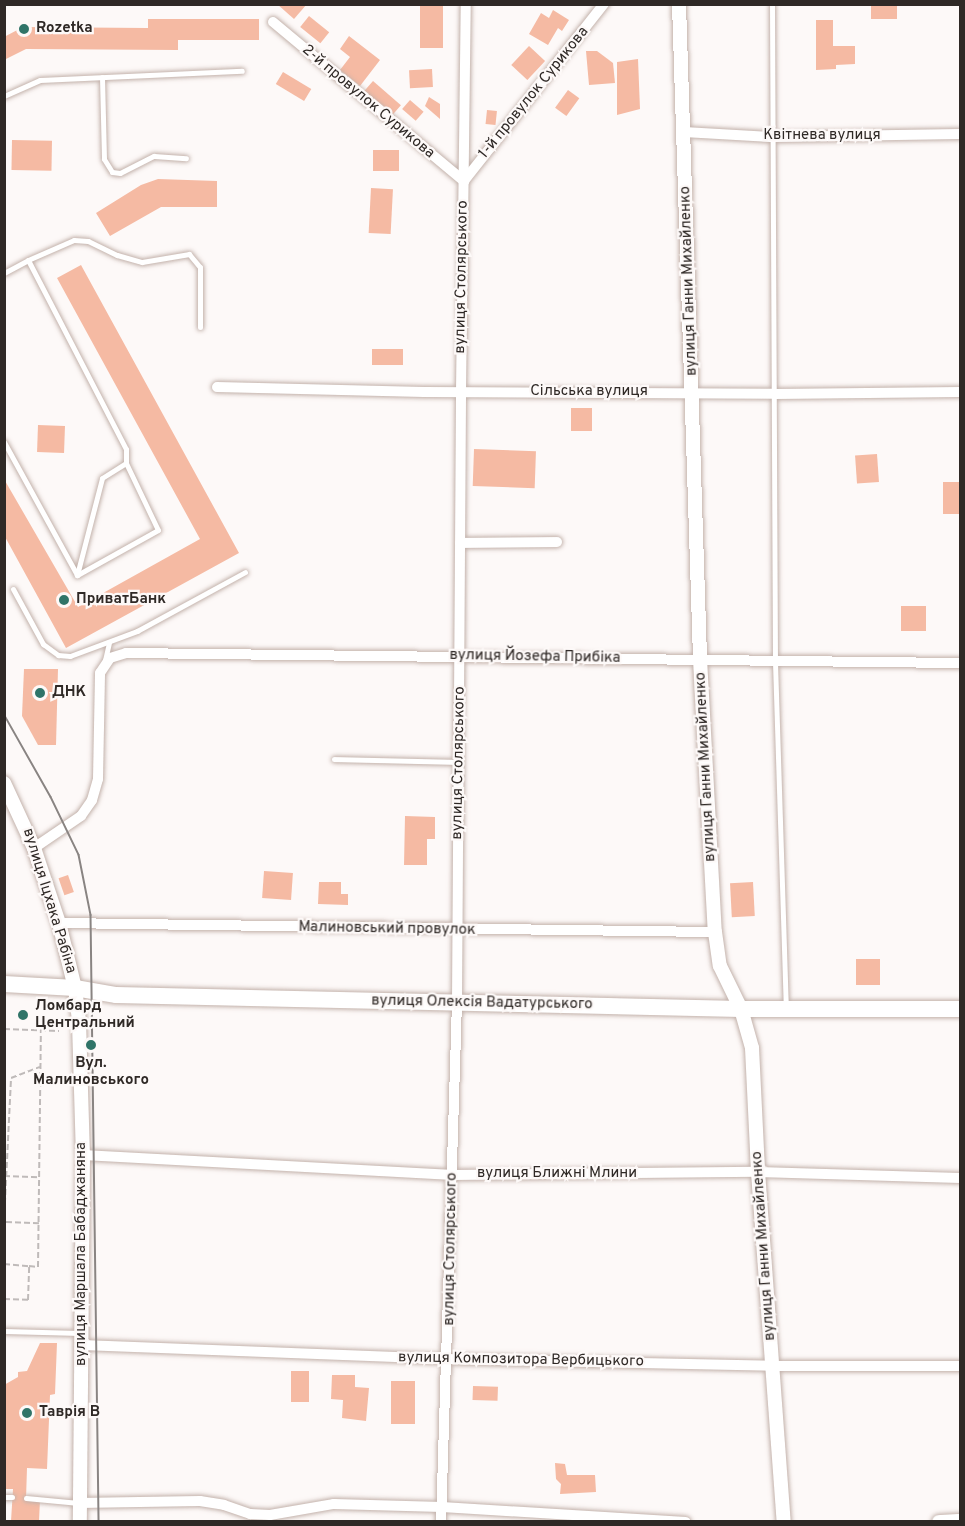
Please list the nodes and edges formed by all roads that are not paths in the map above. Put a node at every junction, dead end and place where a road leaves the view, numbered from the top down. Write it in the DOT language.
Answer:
graph roads {
  1 [pos="466,4"];
  2 [pos="604,4"];
  3 [pos="679,4"];
  4 [pos="772,4"];
  5 [pos="273,22"];
  6 [pos="242,71"];
  7 [pos="102,77"];
  8 [pos="4,96"];
  9 [pos="684,132"];
  10 [pos="960,134"];
  11 [pos="771,137"];
  12 [pos="186,158"];
  13 [pos="464,181"];
  14 [pos="28,260"];
  15 [pos="4,273"];
  16 [pos="200,327"];
  17 [pos="217,387"];
  18 [pos="461,392"];
  19 [pos="960,392"];
  20 [pos="692,393"];
  21 [pos="775,394"];
  22 [pos="4,442"];
  23 [pos="126,463"];
  24 [pos="557,542"];
  25 [pos="460,543"];
  26 [pos="244,572"];
  27 [pos="77,575"];
  28 [pos="13,589"];
  29 [pos="109,642"];
  30 [pos="460,655"];
  31 [pos="700,659"];
  32 [pos="107,661"];
  33 [pos="776,662"];
  34 [pos="960,663"];
  35 [pos="334,759"];
  36 [pos="459,762"];
  37 [pos="4,783"];
  38 [pos="34,848"];
  39 [pos="59,922"];
  40 [pos="456,930"];
  41 [pos="715,932"];
  42 [pos="4,984"];
  43 [pos="75,988"];
  44 [pos="457,1002"];
  45 [pos="786,1008"];
  46 [pos="741,1009"];
  47 [pos="960,1009"];
  48 [pos="82,1155"];
  49 [pos="758,1173"];
  50 [pos="453,1175"];
  51 [pos="960,1178"];
  52 [pos="4,1331"];
  53 [pos="82,1339"];
  54 [pos="448,1359"];
  55 [pos="773,1366"];
  56 [pos="960,1366"];
  57 [pos="4,1497"];
  58 [pos="12,1497"];
  59 [pos="26,1498"];
  60 [pos="79,1503"];
  61 [pos="442,1507"];
  62 [pos="80,1521"];
  63 [pos="441,1521"];
  64 [pos="686,1521"];
  65 [pos="784,1521"];
  66 [pos="939,1521"];
  67 [pos="960,1521"];
  1 -- 13 [label="street, вулиця Столярського"];
  2 -- 13 [label="street, 1-й провулок Сурикова"];
  3 -- 9 [label="street, вулиця Ганни Михайленко"];
  4 -- 11 [label="lane"];
  5 -- 13 [label="street, 2-й провулок Сурикова"];
  6 -- 7 [label="lane"];
  7 -- 8 [label="lane"];
  7 -- 12 [label="lane"];
  9 -- 11 [label="street, Квітнева вулиця"];
  9 -- 20 [label="street, вулиця Ганни Михайленко"];
  10 -- 11 [label="street, Квітнева вулиця"];
  11 -- 21 [label="lane"];
  13 -- 18 [label="street, вулиця Столярського"];
  14 -- 15 [label="lane"];
  14 -- 16 [label="lane"];
  14 -- 23 [label="lane"];
  17 -- 18 [label="street, Сільська вулиця"];
  18 -- 20 [label="street, Сільська вулиця"];
  18 -- 25 [label="street, вулиця Столярського"];
  19 -- 21 [label="street, Сільська вулиця"];
  20 -- 21 [label="street, Сільська вулиця"];
  20 -- 31 [label="street, вулиця Ганни Михайленко"];
  21 -- 33 [label="lane"];
  22 -- 27 [label="lane"];
  23 -- 27 [label="lane"];
  23 -- 27 [label="lane"];
  24 -- 25 [label="street"];
  25 -- 30 [label="street, вулиця Столярського"];
  26 -- 29 [label="lane"];
  28 -- 29 [label="lane"];
  29 -- 32 [label="lane"];
  30 -- 31 [label="street, вулиця Йозефа Прибіка"];
  30 -- 32 [label="street, вулиця Йозефа Прибіка"];
  30 -- 36 [label="street, вулиця Столярського"];
  31 -- 33 [label="street, вулиця Йозефа Прибіка"];
  31 -- 41 [label="street, вулиця Ганни Михайленко"];
  32 -- 38 [label="street"];
  33 -- 34 [label="street, вулиця Йозефа Прибіка"];
  33 -- 45 [label="lane"];
  35 -- 36 [label="lane"];
  36 -- 40 [label="street, вулиця Столярського"];
  37 -- 38 [label="street, вулиця Іцхака Рабіна"];
  38 -- 39 [label="street, вулиця Іцхака Рабіна"];
  39 -- 40 [label="street, Малиновський провулок"];
  39 -- 43 [label="street, вулиця Іцхака Рабіна"];
  40 -- 41 [label="street, Малиновський провулок"];
  40 -- 44 [label="street, вулиця Столярського"];
  41 -- 46 [label="street, вулиця Ганни Михайленко"];
  42 -- 43 [label="main road, вулиця Олексія Вадатурського"];
  43 -- 44 [label="main road, вулиця Олексія Вадатурського"];
  43 -- 48 [label="street, вулиця Маршала Бабаджаняна"];
  44 -- 46 [label="main road, вулиця Олексія Вадатурського"];
  44 -- 50 [label="street, вулиця Столярського"];
  45 -- 46 [label="main road, вулиця Олексія Вадатурського"];
  45 -- 47 [label="main road, вулиця Олексія Вадатурського"];
  46 -- 49 [label="street, вулиця Ганни Михайленко"];
  48 -- 50 [label="street, вулиця Ближні Млини"];
  48 -- 53 [label="street, вулиця Маршала Бабаджаняна"];
  49 -- 50 [label="street, вулиця Ближні Млини"];
  49 -- 51 [label="street, вулиця Ближні Млини"];
  49 -- 55 [label="street, вулиця Ганни Михайленко"];
  50 -- 54 [label="street, вулиця Столярського"];
  52 -- 53 [label="lane"];
  53 -- 54 [label="street, вулиця Композитора Вербицького"];
  53 -- 60 [label="street, вулиця Маршала Бабаджаняна"];
  54 -- 55 [label="street, вулиця Композитора Вербицького"];
  54 -- 61 [label="street, вулиця Столярського"];
  55 -- 56 [label="street, вулиця Композитора Вербицького"];
  55 -- 65 [label="street, вулиця Ганни Михайленко"];
  57 -- 58 [label="lane"];
  59 -- 60 [label="lane"];
  60 -- 61 [label="street"];
  60 -- 62 [label="street, вулиця Маршала Бабаджаняна"];
  61 -- 63 [label="street, вулиця Столярського"];
  61 -- 64 [label="street"];
  66 -- 67 [label="street"];
}
